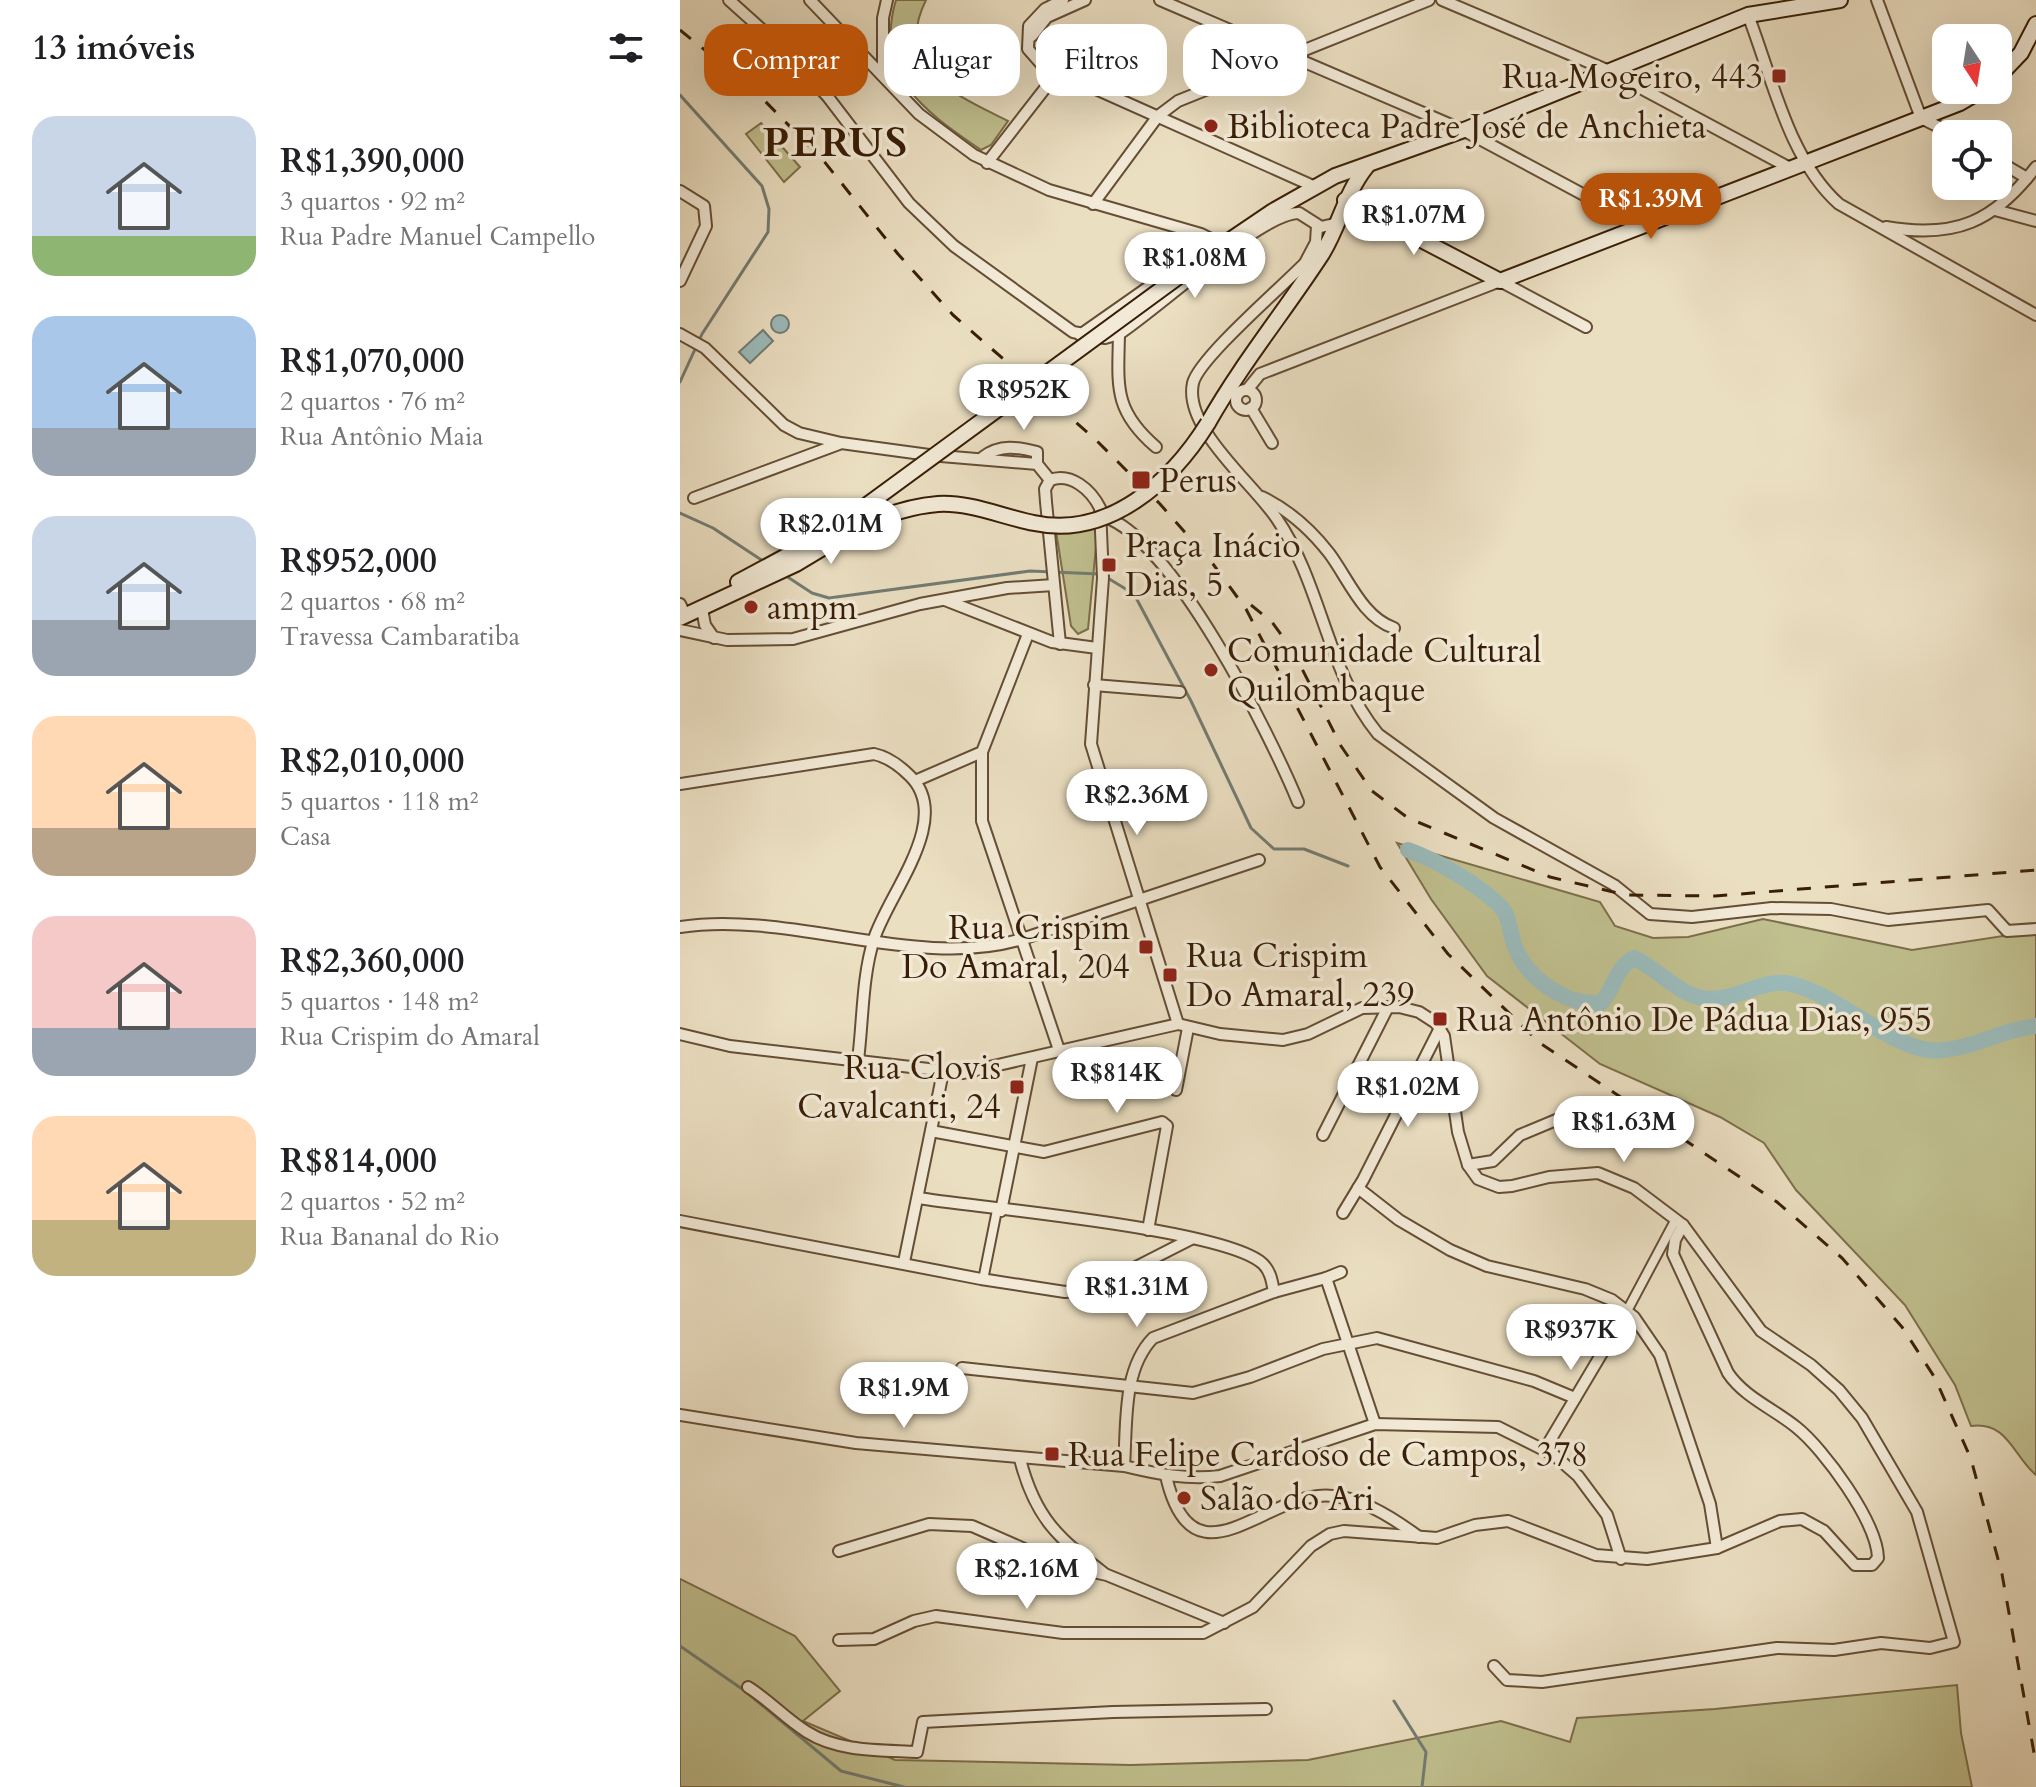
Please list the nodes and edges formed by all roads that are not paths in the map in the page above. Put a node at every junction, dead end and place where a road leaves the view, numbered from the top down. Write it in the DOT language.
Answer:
graph roads {
  1 [pos="729,0"];
  2 [pos="810,0"];
  3 [pos="887,0"];
  4 [pos="1082,0"];
  5 [pos="1165,0"];
  6 [pos="1429,0"];
  7 [pos="1442,0"];
  8 [pos="1742,0"];
  9 [pos="1840,0"];
  10 [pos="1877,0"];
  11 [pos="1066,2"];
  12 [pos="1748,15"];
  13 [pos="1039,24"];
  14 [pos="1222,24"];
  15 [pos="2036,24"];
  16 [pos="1036,27"];
  17 [pos="1307,48"];
  18 [pos="1036,58"];
  19 [pos="1307,60"];
  20 [pos="2012,62"];
  21 [pos="1607,70"];
  22 [pos="883,74"];
  23 [pos="1039,96"];
  24 [pos="1111,96"];
  25 [pos="1187,96"];
  26 [pos="1952,104"];
  27 [pos="1158,116"];
  28 [pos="1921,118"];
  29 [pos="1932,124"];
  30 [pos="1464,130"];
  31 [pos="1803,161"];
  32 [pos="987,163"];
  33 [pos="1367,166"];
  34 [pos="1788,167"];
  35 [pos="2036,167"];
  36 [pos="2012,169"];
  37 [pos="2027,178"];
  38 [pos="1313,186"];
  39 [pos="680,191"];
  40 [pos="1345,200"];
  41 [pos="1093,204"];
  42 [pos="1995,210"];
  43 [pos="2036,221"];
  44 [pos="1334,224"];
  45 [pos="1640,225"];
  46 [pos="1317,226"];
  47 [pos="1880,226"];
  48 [pos="1213,250"];
  49 [pos="680,281"];
  50 [pos="1500,281"];
  51 [pos="2036,315"];
  52 [pos="1586,327"];
  53 [pos="1119,334"];
  54 [pos="1080,335"];
  55 [pos="683,336"];
  56 [pos="841,443"];
  57 [pos="1272,443"];
  58 [pos="1156,447"];
  59 [pos="937,455"];
  60 [pos="1050,480"];
  61 [pos="1261,496"];
  62 [pos="694,498"];
  63 [pos="1102,515"];
  64 [pos="854,522"];
  65 [pos="763,574"];
  66 [pos="1054,584"];
  67 [pos="945,600"];
  68 [pos="702,609"];
  69 [pos="681,614"];
  70 [pos="1394,628"];
  71 [pos="1028,634"];
  72 [pos="714,638"];
  73 [pos="1060,644"];
  74 [pos="1097,648"];
  75 [pos="1094,685"];
  76 [pos="1180,692"];
  77 [pos="982,752"];
  78 [pos="915,781"];
  79 [pos="680,784"];
  80 [pos="1298,802"];
  81 [pos="1259,860"];
  82 [pos="1139,899"];
  83 [pos="680,927"];
  84 [pos="2036,929"];
  85 [pos="1022,939"];
  86 [pos="873,940"];
  87 [pos="1388,1007"];
  88 [pos="1183,1026"];
  89 [pos="1440,1028"];
  90 [pos="680,1034"];
  91 [pos="1059,1050"];
  92 [pos="1032,1058"];
  93 [pos="858,1060"];
  94 [pos="943,1072"];
  95 [pos="1176,1090"];
  96 [pos="1568,1115"];
  97 [pos="931,1131"];
  98 [pos="1323,1135"];
  99 [pos="1014,1148"];
  100 [pos="1468,1165"];
  101 [pos="1358,1188"];
  102 [pos="918,1198"];
  103 [pos="999,1210"];
  104 [pos="1343,1213"];
  105 [pos="680,1221"];
  106 [pos="1680,1222"];
  107 [pos="1148,1230"];
  108 [pos="1191,1239"];
  109 [pos="904,1262"];
  110 [pos="1341,1272"];
  111 [pos="1326,1278"];
  112 [pos="983,1280"];
  113 [pos="1274,1292"];
  114 [pos="1627,1311"];
  115 [pos="1349,1342"];
  116 [pos="962,1368"];
  117 [pos="1130,1388"];
  118 [pos="1575,1398"];
  119 [pos="680,1415"];
  120 [pos="1375,1424"];
  121 [pos="1545,1449"];
  122 [pos="1020,1459"];
  123 [pos="1124,1466"];
  124 [pos="1166,1476"];
  125 [pos="1421,1539"];
  126 [pos="1717,1548"];
  127 [pos="839,1551"];
  128 [pos="1621,1559"];
  129 [pos="1107,1575"];
  130 [pos="1224,1623"];
  131 [pos="839,1640"];
  132 [pos="1494,1666"];
  133 [pos="748,1687"];
  134 [pos="1266,1709"];
  1 -- 54 [label="street"];
  2 -- 22 [label="street"];
  3 -- 22 [label="street"];
  4 -- 11 [label="street"];
  5 -- 14 [label="street"];
  6 -- 17 [label="street"];
  7 -- 21 [label="street"];
  8 -- 12 [label="main road"];
  9 -- 12 [label="main road"];
  10 -- 28 [label="street"];
  11 -- 13 [label="street"];
  12 -- 21 [label="main road"];
  12 -- 31 [label="street"];
  15 -- 20 [label="main road"];
  16 -- 18 [label="street"];
  19 -- 30 [label="street"];
  21 -- 30 [label="main road"];
  21 -- 34 [label="street"];
  22 -- 32 [label="street"];
  23 -- 32 [label="street"];
  24 -- 27 [label="street"];
  25 -- 27 [label="street"];
  26 -- 28 [label="main road"];
  27 -- 38 [label="street"];
  27 -- 41 [label="street"];
  28 -- 29 [label="street"];
  28 -- 31 [label="main road"];
  30 -- 33 [label="main road"];
  30 -- 45 [label="street"];
  31 -- 34 [label="main road"];
  31 -- 47 [label="street"];
  32 -- 41 [label="street"];
  33 -- 38 [label="main road"];
  33 -- 40 [label="main road"];
  34 -- 45 [label="main road"];
  35 -- 37 [label="street"];
  36 -- 37 [label="street"];
  37 -- 42 [label="street"];
  38 -- 48 [label="main road"];
  39 -- 49 [label="street"];
  40 -- 44 [label="main road"];
  40 -- 50 [label="main road"];
  41 -- 48 [label="street"];
  42 -- 43 [label="street"];
  42 -- 47 [label="street"];
  44 -- 46 [label="street"];
  44 -- 64 [label="main road, bridge"];
  45 -- 50 [label="main road"];
  46 -- 53 [label="street"];
  46 -- 61 [label="street"];
  47 -- 51 [label="street"];
  48 -- 54 [label="street"];
  48 -- 59 [label="main road, bridge"];
  50 -- 52 [label="street"];
  50 -- 57 [label="street"];
  53 -- 54 [label="street"];
  53 -- 58 [label="street"];
  55 -- 56 [label="street"];
  56 -- 59 [label="street"];
  56 -- 62 [label="street"];
  59 -- 60 [label="street"];
  59 -- 64 [label="main road, bridge"];
  60 -- 63 [label="street"];
  60 -- 66 [label="street"];
  61 -- 70 [label="street"];
  61 -- 84 [label="street"];
  63 -- 74 [label="street"];
  63 -- 80 [label="street"];
  64 -- 65 [label="main road"];
  65 -- 68 [label="main road"];
  65 -- 69 [label="main road"];
  66 -- 67 [label="street"];
  66 -- 73 [label="street"];
  67 -- 71 [label="street"];
  67 -- 72 [label="street"];
  68 -- 69 [label="main road"];
  68 -- 72 [label="street"];
  69 -- 72 [label="street"];
  71 -- 73 [label="street"];
  71 -- 77 [label="street"];
  73 -- 74 [label="street"];
  74 -- 75 [label="street"];
  75 -- 76 [label="street"];
  75 -- 82 [label="street"];
  77 -- 78 [label="street"];
  77 -- 85 [label="street"];
  78 -- 79 [label="street"];
  78 -- 86 [label="street"];
  81 -- 82 [label="street"];
  82 -- 85 [label="street"];
  82 -- 88 [label="street"];
  83 -- 86 [label="street"];
  85 -- 86 [label="street"];
  85 -- 91 [label="street"];
  86 -- 93 [label="street"];
  87 -- 88 [label="street"];
  87 -- 89 [label="street"];
  87 -- 98 [label="street"];
  88 -- 91 [label="street"];
  88 -- 95 [label="street"];
  89 -- 100 [label="street"];
  89 -- 101 [label="street"];
  90 -- 93 [label="street"];
  91 -- 92 [label="street"];
  92 -- 94 [label="street"];
  92 -- 99 [label="street"];
  93 -- 94 [label="street"];
  94 -- 97 [label="street"];
  96 -- 100 [label="street"];
  97 -- 99 [label="street"];
  97 -- 102 [label="street"];
  99 -- 103 [label="street"];
  99 -- 107 [label="street"];
  100 -- 106 [label="street"];
  101 -- 104 [label="street"];
  101 -- 114 [label="street"];
  102 -- 103 [label="street"];
  102 -- 109 [label="street"];
  103 -- 107 [label="street"];
  103 -- 112 [label="street"];
  105 -- 109 [label="street"];
  106 -- 114 [label="street"];
  106 -- 126 [label="street"];
  106 -- 132 [label="street"];
  107 -- 108 [label="street"];
  108 -- 112 [label="street"];
  108 -- 113 [label="street"];
  109 -- 112 [label="street"];
  110 -- 111 [label="street"];
  111 -- 113 [label="street"];
  111 -- 115 [label="street"];
  113 -- 117 [label="street"];
  114 -- 118 [label="street"];
  114 -- 126 [label="street"];
  115 -- 117 [label="street"];
  115 -- 118 [label="street"];
  115 -- 120 [label="street"];
  116 -- 117 [label="street"];
  117 -- 123 [label="street"];
  118 -- 121 [label="street"];
  119 -- 122 [label="street"];
  120 -- 121 [label="street"];
  120 -- 124 [label="street"];
  121 -- 128 [label="street"];
  122 -- 123 [label="street"];
  122 -- 129 [label="street"];
  123 -- 124 [label="street"];
  124 -- 125 [label="street"];
  125 -- 128 [label="street"];
  125 -- 130 [label="street"];
  126 -- 128 [label="street"];
  127 -- 129 [label="street"];
  129 -- 130 [label="street"];
  130 -- 131 [label="street"];
  133 -- 134 [label="street"];
}
